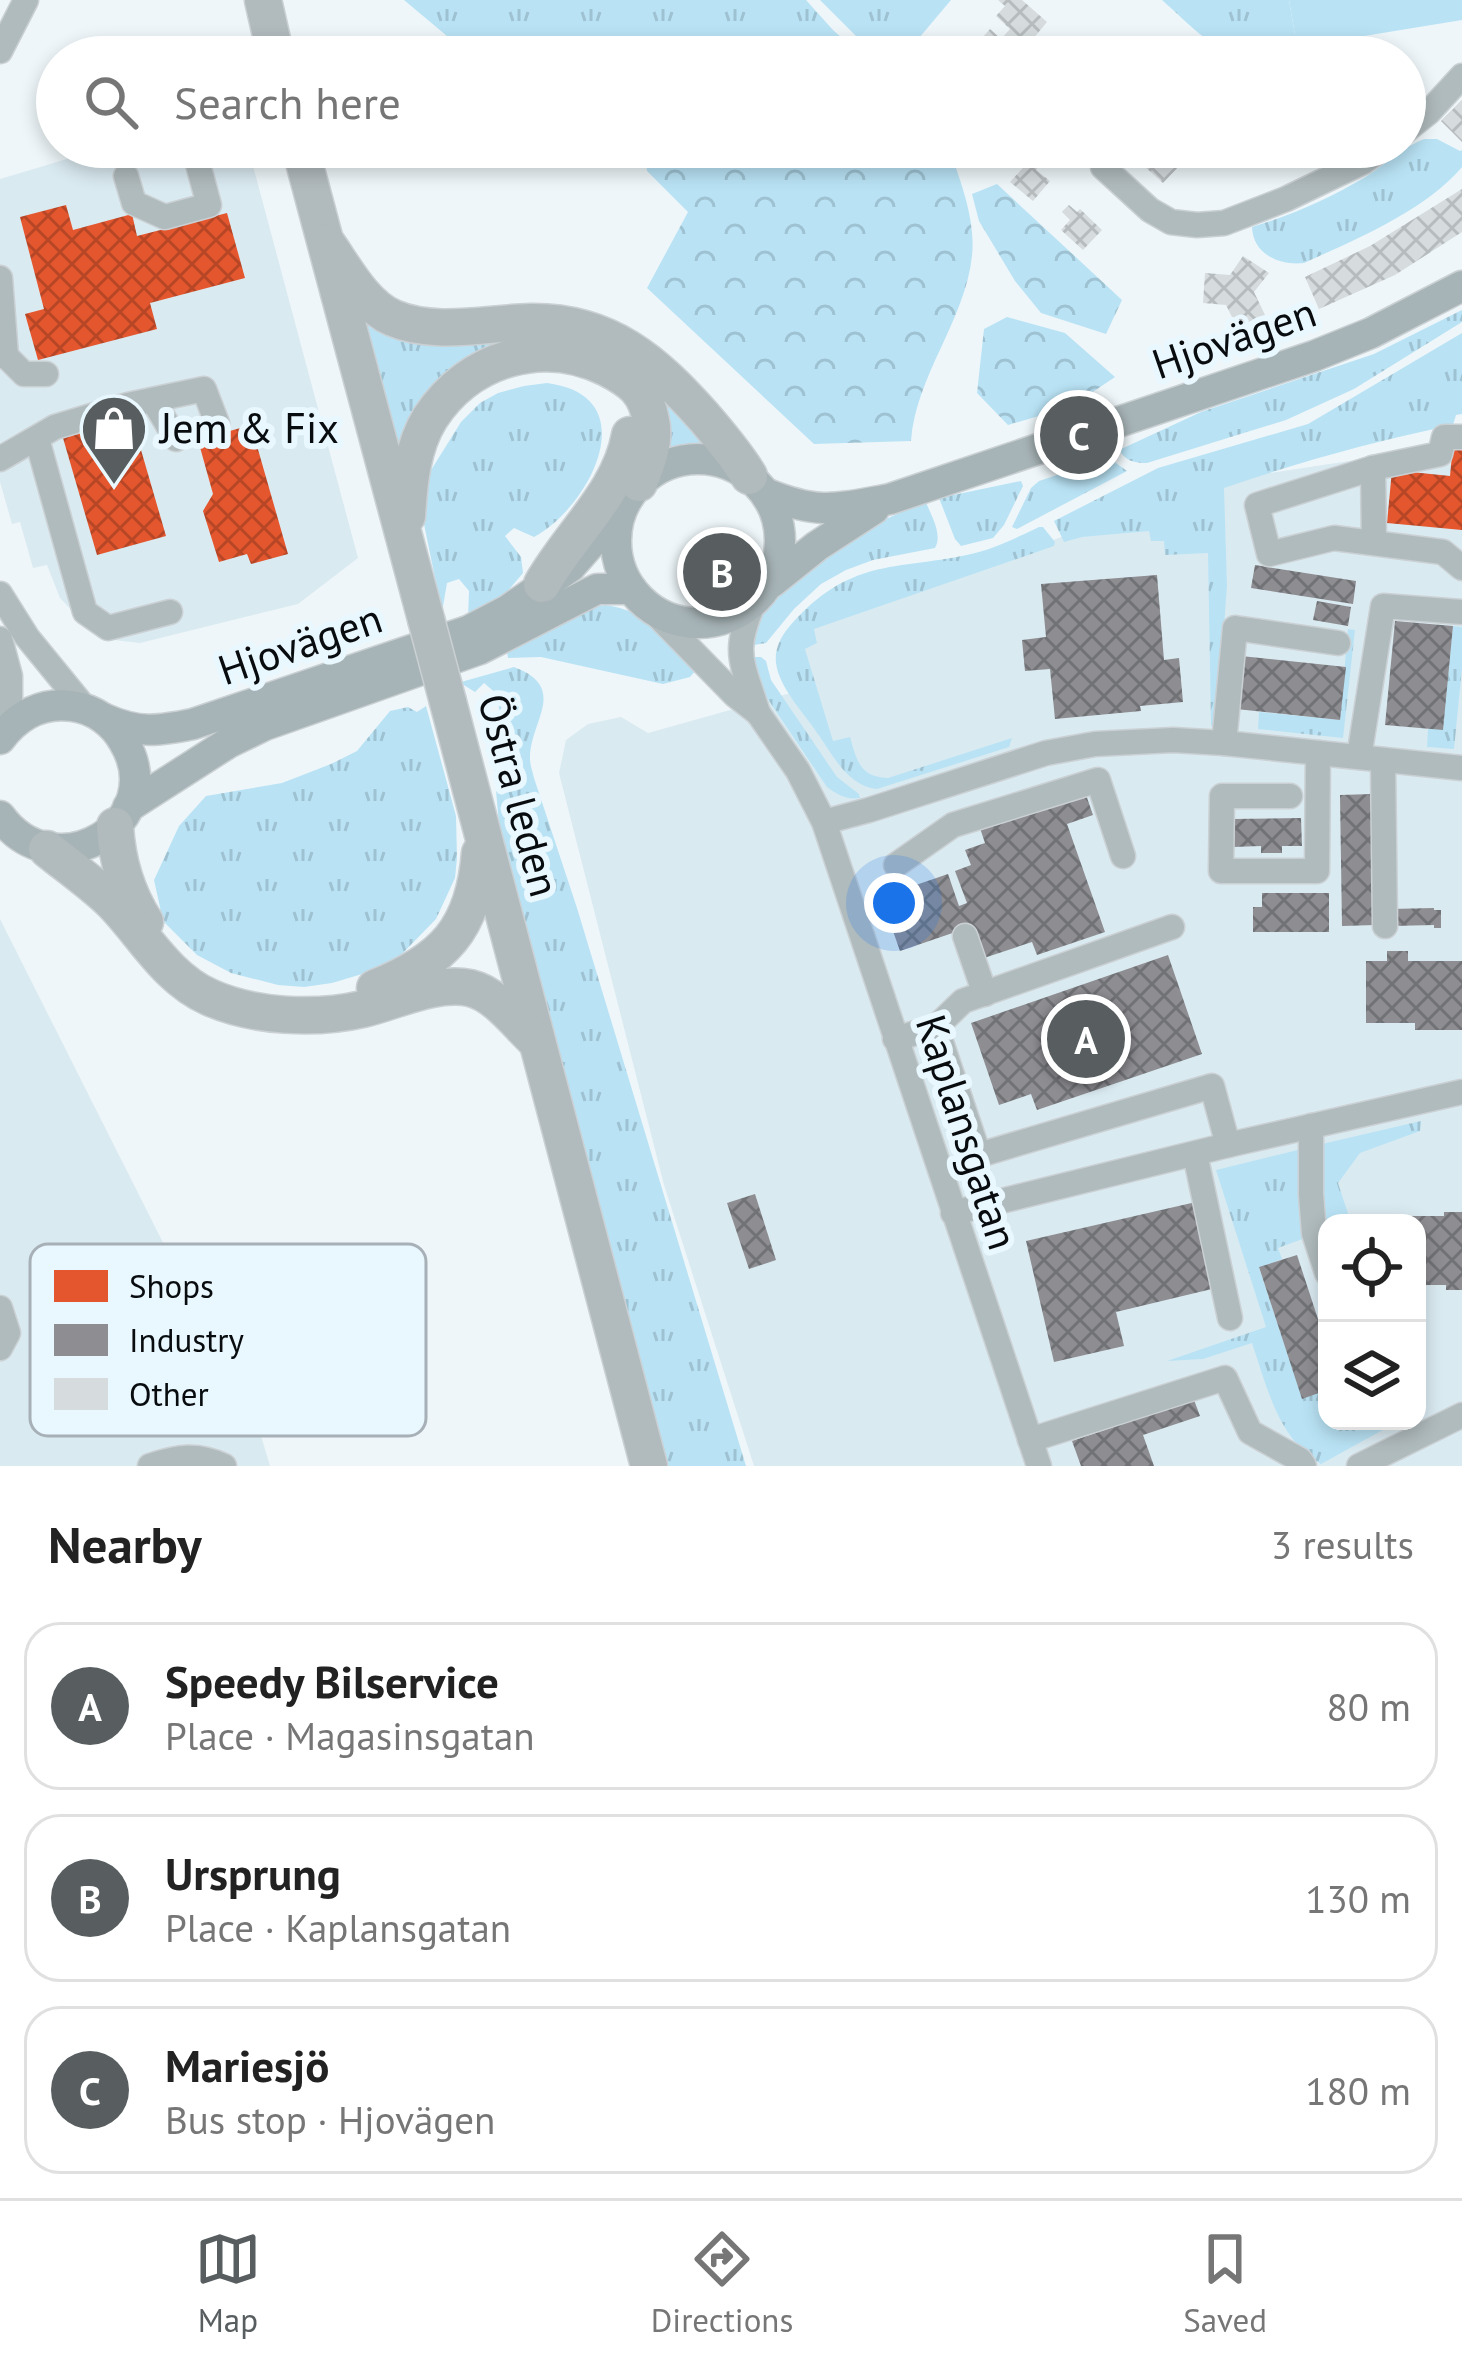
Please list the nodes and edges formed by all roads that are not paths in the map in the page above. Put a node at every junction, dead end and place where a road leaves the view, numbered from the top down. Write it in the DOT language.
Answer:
graph roads {
  1 [pos="26,0"];
  2 [pos="263,0"];
  3 [pos="271,36"];
  4 [pos="0,52"];
  5 [pos="1462,76"];
  6 [pos="1426,114"];
  7 [pos="199,168"];
  8 [pos="306,168"];
  9 [pos="1104,168"];
  10 [pos="1351,168"];
  11 [pos="126,176"];
  12 [pos="326,242"];
  13 [pos="0,278"];
  14 [pos="1462,286"];
  15 [pos="3,356"];
  16 [pos="589,359"];
  17 [pos="46,374"];
  18 [pos="153,400"];
  19 [pos="217,423"];
  20 [pos="1462,437"];
  21 [pos="37,439"];
  22 [pos="176,439"];
  23 [pos="0,459"];
  24 [pos="1372,468"];
  25 [pos="757,485"];
  26 [pos="630,496"];
  27 [pos="890,499"];
  28 [pos="1374,542"];
  29 [pos="406,543"];
  30 [pos="1462,568"];
  31 [pos="542,584"];
  32 [pos="761,593"];
  33 [pos="0,594"];
  34 [pos="641,599"];
  35 [pos="170,612"];
  36 [pos="1462,612"];
  37 [pos="0,639"];
  38 [pos="1338,643"];
  39 [pos="95,713"];
  40 [pos="758,713"];
  41 [pos="5,733"];
  42 [pos="1224,743"];
  43 [pos="1318,753"];
  44 [pos="1371,758"];
  45 [pos="1462,768"];
  46 [pos="939,787"];
  47 [pos="1290,796"];
  48 [pos="122,817"];
  49 [pos="1,818"];
  50 [pos="824,822"];
  51 [pos="953,825"];
  52 [pos="482,832"];
  53 [pos="47,849"];
  54 [pos="1123,856"];
  55 [pos="896,865"];
  56 [pos="1172,926"];
  57 [pos="1385,926"];
  58 [pos="965,936"];
  59 [pos="986,994"];
  60 [pos="936,1027"];
  61 [pos="896,1039"];
  62 [pos="537,1042"];
  63 [pos="1462,1092"];
  64 [pos="1311,1126"];
  65 [pos="1228,1145"];
  66 [pos="1195,1154"];
  67 [pos="952,1214"];
  68 [pos="1318,1245"];
  69 [pos="0,1308"];
  70 [pos="1230,1318"];
  71 [pos="0,1348"];
  72 [pos="1462,1414"];
  73 [pos="1426,1425"];
  74 [pos="1410,1430"];
  75 [pos="1030,1440"];
  76 [pos="150,1466"];
  77 [pos="224,1466"];
  78 [pos="649,1466"];
  79 [pos="1039,1466"];
  80 [pos="1304,1466"];
  81 [pos="1359,1466"];
  1 -- 4 [label="street"];
  2 -- 3 [label="highway"];
  5 -- 6 [label="street"];
  7 -- 11 [label="street"];
  8 -- 12 [label="highway, Östra leden"];
  9 -- 10 [label="street"];
  12 -- 25 [label="highway"];
  12 -- 29 [label="highway, Östra leden"];
  13 -- 15 [label="street"];
  14 -- 27 [label="main road, Hjovägen"];
  15 -- 17 [label="street"];
  16 -- 26 [label="highway"];
  16 -- 29 [label="highway"];
  16 -- 31 [label="highway"];
  18 -- 19 [label="street"];
  18 -- 21 [label="street"];
  18 -- 22 [label="street"];
  20 -- 24 [label="street"];
  21 -- 23 [label="street"];
  21 -- 35 [label="street"];
  24 -- 28 [label="street"];
  24 -- 28 [label="street"];
  25 -- 26 [label="main road"];
  25 -- 27 [label="main road, Hjovägen"];
  25 -- 32 [label="main road"];
  26 -- 31 [label="main road, Hjovägen"];
  26 -- 34 [label="main road"];
  27 -- 32 [label="main road, Hjovägen"];
  28 -- 30 [label="street"];
  29 -- 52 [label="highway, Östra leden, bridge"];
  31 -- 39 [label="main road, Hjovägen"];
  32 -- 34 [label="main road"];
  32 -- 40 [label="street, Kaplansgatan"];
  33 -- 39 [label="street"];
  34 -- 40 [label="street, Kaplansgatan"];
  34 -- 48 [label="main road, Hjovägen"];
  36 -- 44 [label="street"];
  37 -- 41 [label="street"];
  38 -- 42 [label="street"];
  39 -- 41 [label="main road, Hjovägen"];
  39 -- 48 [label="main road"];
  40 -- 50 [label="street, Kaplansgatan"];
  42 -- 43 [label="street"];
  42 -- 46 [label="street"];
  43 -- 44 [label="street"];
  43 -- 47 [label="street"];
  44 -- 45 [label="street"];
  44 -- 57 [label="street"];
  46 -- 50 [label="street"];
  46 -- 51 [label="street"];
  48 -- 52 [label="highway"];
  48 -- 53 [label="main road, Hjovägen"];
  49 -- 53 [label="main road"];
  50 -- 61 [label="street, Kaplansgatan"];
  51 -- 54 [label="street"];
  51 -- 55 [label="street"];
  52 -- 62 [label="highway, Östra leden"];
  53 -- 62 [label="highway"];
  56 -- 59 [label="street"];
  58 -- 59 [label="street"];
  59 -- 60 [label="street"];
  60 -- 61 [label="street"];
  60 -- 65 [label="street"];
  61 -- 67 [label="street, Kaplansgatan"];
  62 -- 78 [label="highway, Östra leden"];
  63 -- 64 [label="street"];
  64 -- 65 [label="street"];
  64 -- 68 [label="street"];
  65 -- 66 [label="street"];
  66 -- 67 [label="street"];
  66 -- 70 [label="street"];
  67 -- 75 [label="street, Kaplansgatan"];
  69 -- 71 [label="street"];
  72 -- 73 [label="street"];
  74 -- 81 [label="street"];
  75 -- 79 [label="street, Kaplansgatan"];
  75 -- 80 [label="street"];
  76 -- 77 [label="street"];
}
